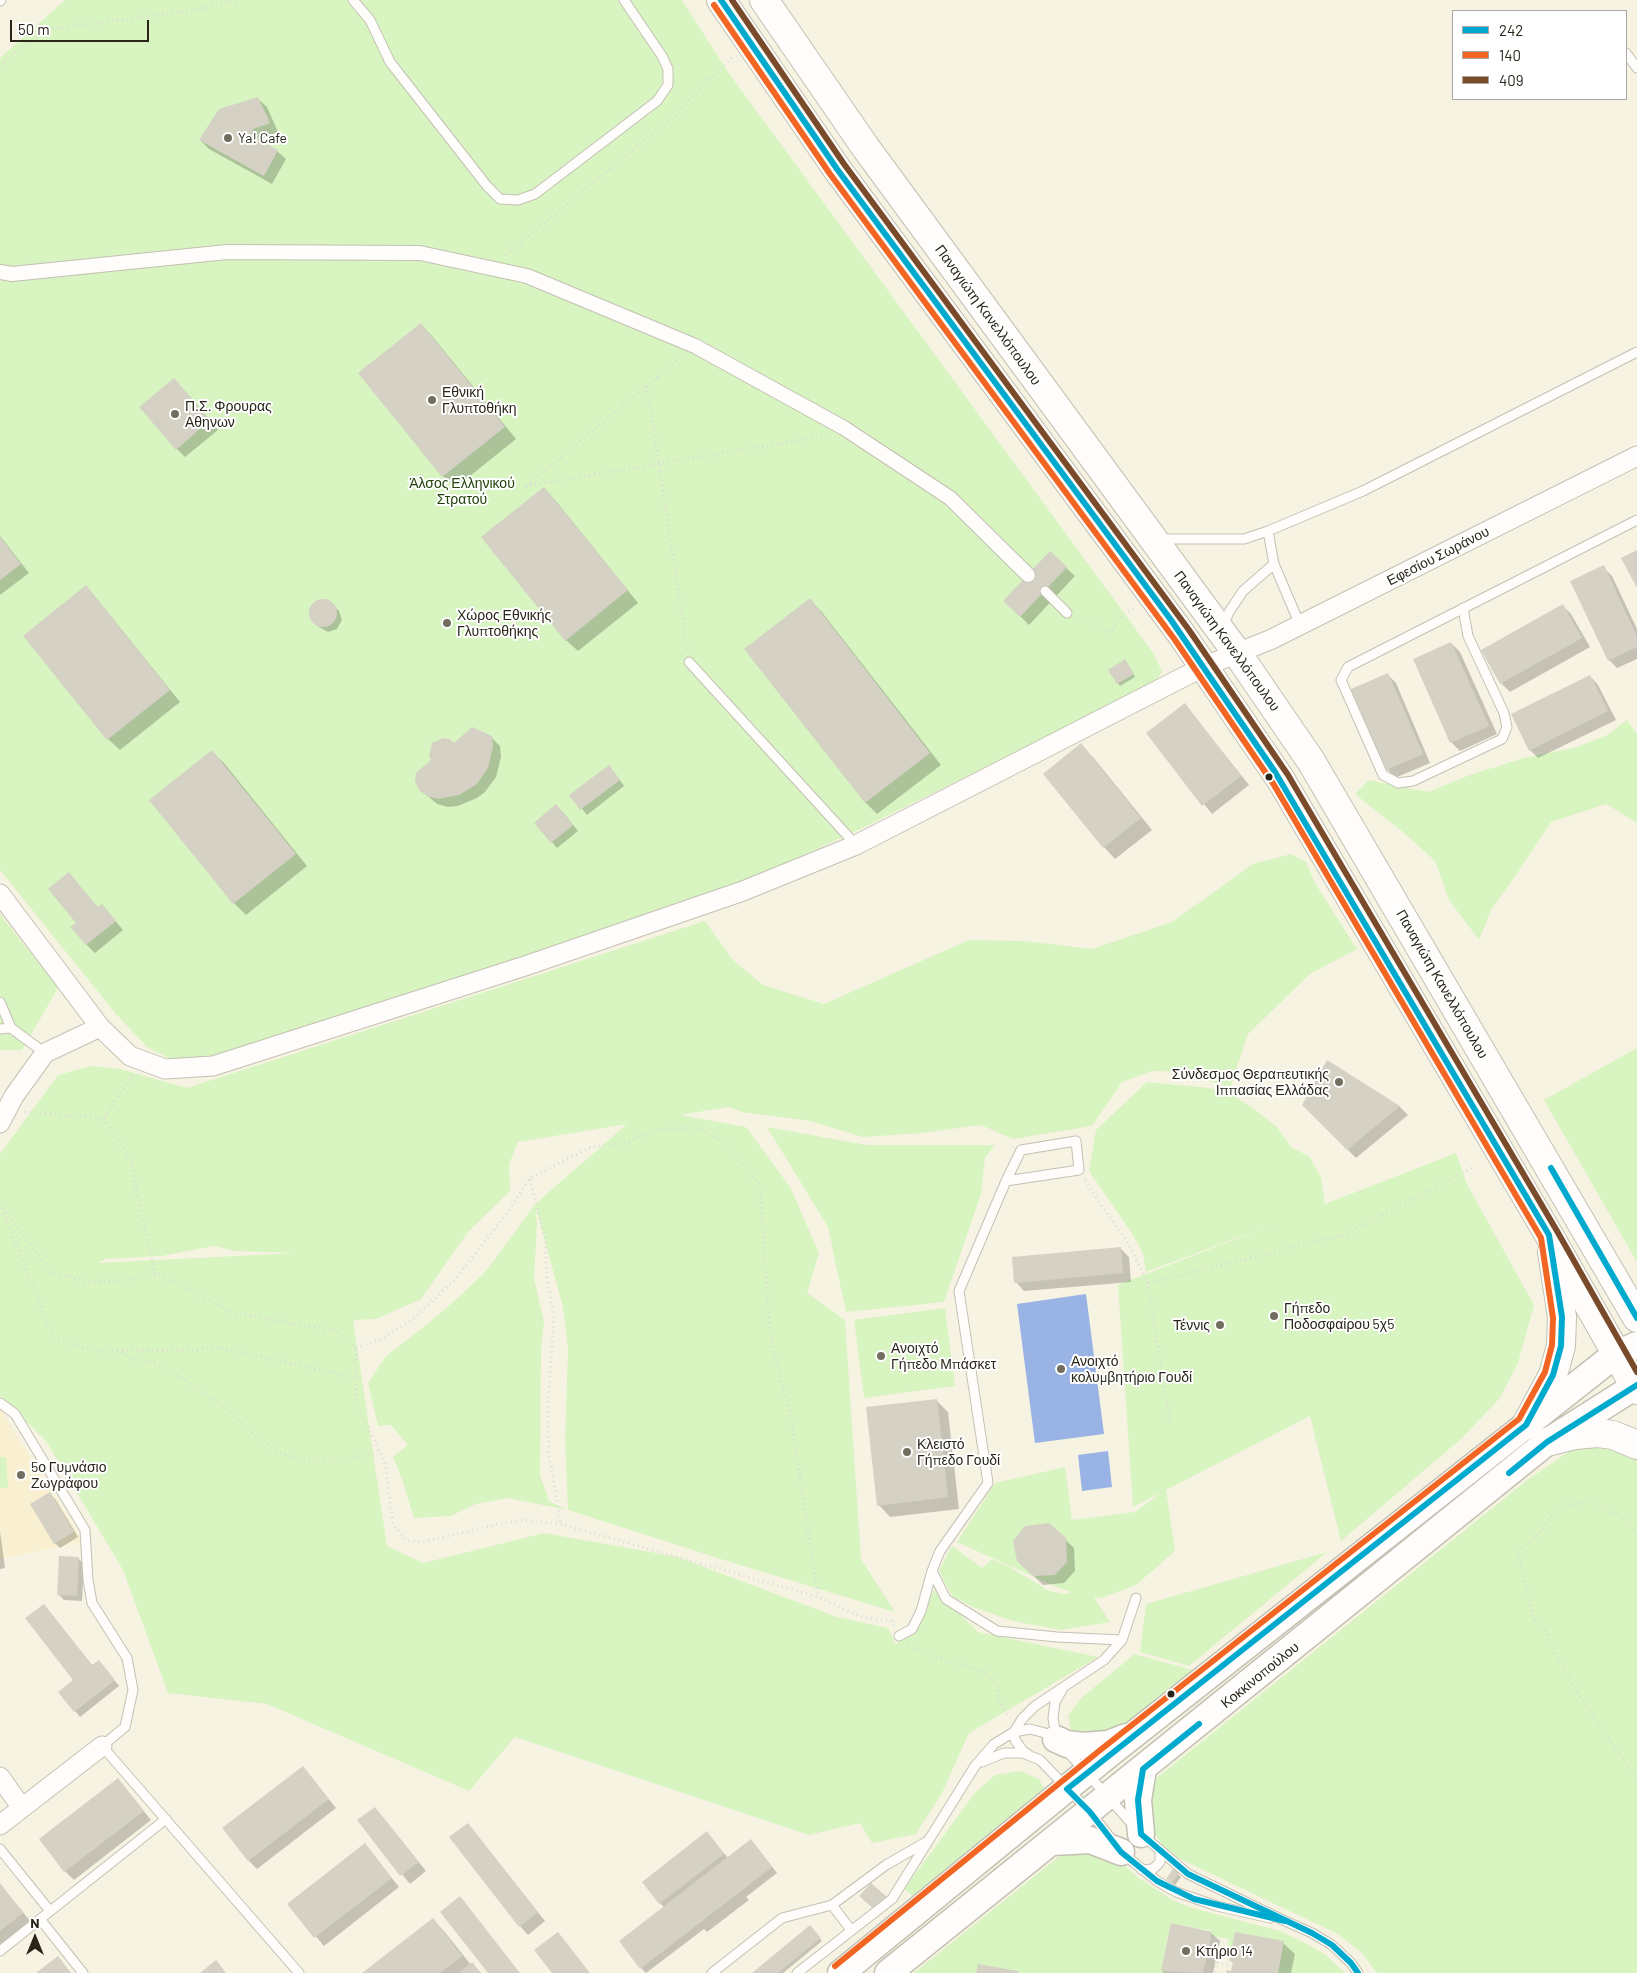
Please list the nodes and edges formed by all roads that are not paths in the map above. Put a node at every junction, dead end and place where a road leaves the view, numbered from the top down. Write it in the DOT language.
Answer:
graph roads {
  1 [pos="353,0"];
  2 [pos="624,0"];
  3 [pos="721,0"];
  4 [pos="764,0"];
  5 [pos="1627,54"];
  6 [pos="1637,68"];
  7 [pos="0,272"];
  8 [pos="1637,352"];
  9 [pos="1637,456"];
  10 [pos="1637,520"];
  11 [pos="1268,531"];
  12 [pos="1153,539"];
  13 [pos="1274,564"];
  14 [pos="1028,575"];
  15 [pos="1045,591"];
  16 [pos="1464,608"];
  17 [pos="1067,613"];
  18 [pos="1300,625"];
  19 [pos="1220,630"];
  20 [pos="1237,653"];
  21 [pos="689,662"];
  22 [pos="1203,667"];
  23 [pos="856,845"];
  24 [pos="0,894"];
  25 [pos="0,1002"];
  26 [pos="100,1027"];
  27 [pos="12,1028"];
  28 [pos="0,1029"];
  29 [pos="45,1053"];
  30 [pos="5,1104"];
  31 [pos="1006,1181"];
  32 [pos="1549,1235"];
  33 [pos="1605,1260"];
  34 [pos="1637,1279"];
  35 [pos="1637,1318"];
  36 [pos="1630,1353"];
  37 [pos="1636,1387"];
  38 [pos="0,1404"];
  39 [pos="1526,1425"];
  40 [pos="1547,1442"];
  41 [pos="1637,1445"];
  42 [pos="932,1571"];
  43 [pos="1136,1598"];
  44 [pos="899,1636"];
  45 [pos="1122,1640"];
  46 [pos="1063,1687"];
  47 [pos="1014,1732"];
  48 [pos="1136,1733"];
  49 [pos="1056,1739"];
  50 [pos="102,1746"];
  51 [pos="1040,1760"];
  52 [pos="974,1766"];
  53 [pos="1143,1769"];
  54 [pos="0,1777"];
  55 [pos="1076,1781"];
  56 [pos="1099,1805"];
  57 [pos="22,1808"];
  58 [pos="166,1820"];
  59 [pos="0,1826"];
  60 [pos="1141,1834"];
  61 [pos="926,1842"];
  62 [pos="1052,1842"];
  63 [pos="0,1849"];
  64 [pos="1160,1851"];
  65 [pos="1121,1852"];
  66 [pos="1142,1870"];
  67 [pos="832,1905"];
  68 [pos="50,1911"];
  69 [pos="40,1919"];
  70 [pos="1284,1921"];
  71 [pos="851,1930"];
  72 [pos="0,1951"];
  73 [pos="83,1973"];
  74 [pos="298,1973"];
  75 [pos="712,1973"];
  76 [pos="797,1973"];
  77 [pos="841,1973"];
  78 [pos="888,1973"];
  79 [pos="1358,1973"];
  1 -- 2 [label="lane"];
  3 -- 22 [label="main road"];
  4 -- 12 [label="main road, Παναγιώτη Κανελλόπουλου"];
  5 -- 6 [label="lane"];
  7 -- 14 [label="street"];
  8 -- 11 [label="lane"];
  9 -- 18 [label="street, Εφεσίου Σωράνου"];
  10 -- 16 [label="lane"];
  11 -- 12 [label="lane"];
  11 -- 13 [label="lane"];
  12 -- 19 [label="main road, Παναγιώτη Κανελλόπουλου"];
  13 -- 18 [label="lane"];
  13 -- 19 [label="lane"];
  15 -- 17 [label="lane"];
  16 -- 16 [label="lane"];
  18 -- 20 [label="street, Εφεσίου Σωράνου"];
  19 -- 20 [label="main road, Παναγιώτη Κανελλόπουλου"];
  20 -- 22 [label="street, Εφεσίου Σωράνου"];
  20 -- 33 [label="main road, Παναγιώτη Κανελλόπουλου"];
  21 -- 23 [label="lane"];
  22 -- 23 [label="street, Εφεσίου Σωράνου"];
  22 -- 32 [label="main road"];
  23 -- 26 [label="street, Εφεσίου Σωράνου"];
  24 -- 26 [label="street, Εφεσίου Σωράνου"];
  25 -- 27 [label="lane"];
  26 -- 29 [label="street"];
  27 -- 28 [label="lane"];
  27 -- 29 [label="lane"];
  29 -- 30 [label="street"];
  31 -- 31 [label="lane"];
  31 -- 42 [label="lane"];
  32 -- 36 [label="main road"];
  32 -- 39 [label="main road"];
  33 -- 34 [label="main road"];
  33 -- 35 [label="main road, Παναγιώτη Κανελλόπουλου"];
  36 -- 37 [label="main road"];
  36 -- 39 [label="main road"];
  37 -- 40 [label="main road, Κοκκινοπούλου"];
  38 -- 50 [label="lane"];
  39 -- 48 [label="main road"];
  40 -- 41 [label="main road"];
  40 -- 53 [label="main road, Κοκκινοπούλου"];
  42 -- 44 [label="lane"];
  42 -- 45 [label="lane"];
  43 -- 45 [label="lane"];
  45 -- 46 [label="lane"];
  46 -- 47 [label="lane"];
  46 -- 49 [label="lane"];
  47 -- 49 [label="lane"];
  47 -- 51 [label="lane"];
  47 -- 52 [label="lane"];
  48 -- 49 [label="main road"];
  48 -- 55 [label="main road"];
  49 -- 55 [label="lane"];
  50 -- 57 [label="street"];
  50 -- 58 [label="lane"];
  51 -- 52 [label="lane"];
  51 -- 55 [label="lane"];
  52 -- 61 [label="lane"];
  53 -- 56 [label="main road, Κοκκινοπούλου"];
  53 -- 60 [label="main road"];
  54 -- 57 [label="street"];
  55 -- 56 [label="lane"];
  55 -- 56 [label="lane"];
  55 -- 77 [label="main road"];
  56 -- 60 [label="lane"];
  56 -- 62 [label="main road, Κοκκινοπούλου"];
  56 -- 65 [label="lane"];
  57 -- 59 [label="street"];
  58 -- 68 [label="lane"];
  58 -- 74 [label="lane"];
  60 -- 64 [label="lane"];
  61 -- 67 [label="lane"];
  61 -- 71 [label="lane"];
  62 -- 65 [label="main road"];
  62 -- 78 [label="main road, Κοκκινοπούλου"];
  63 -- 68 [label="lane"];
  64 -- 66 [label="lane"];
  64 -- 70 [label="lane"];
  65 -- 66 [label="lane"];
  66 -- 70 [label="lane"];
  67 -- 71 [label="lane"];
  67 -- 75 [label="lane"];
  68 -- 69 [label="lane"];
  69 -- 72 [label="lane"];
  69 -- 73 [label="lane"];
  70 -- 79 [label="lane"];
  71 -- 76 [label="lane"];
}
